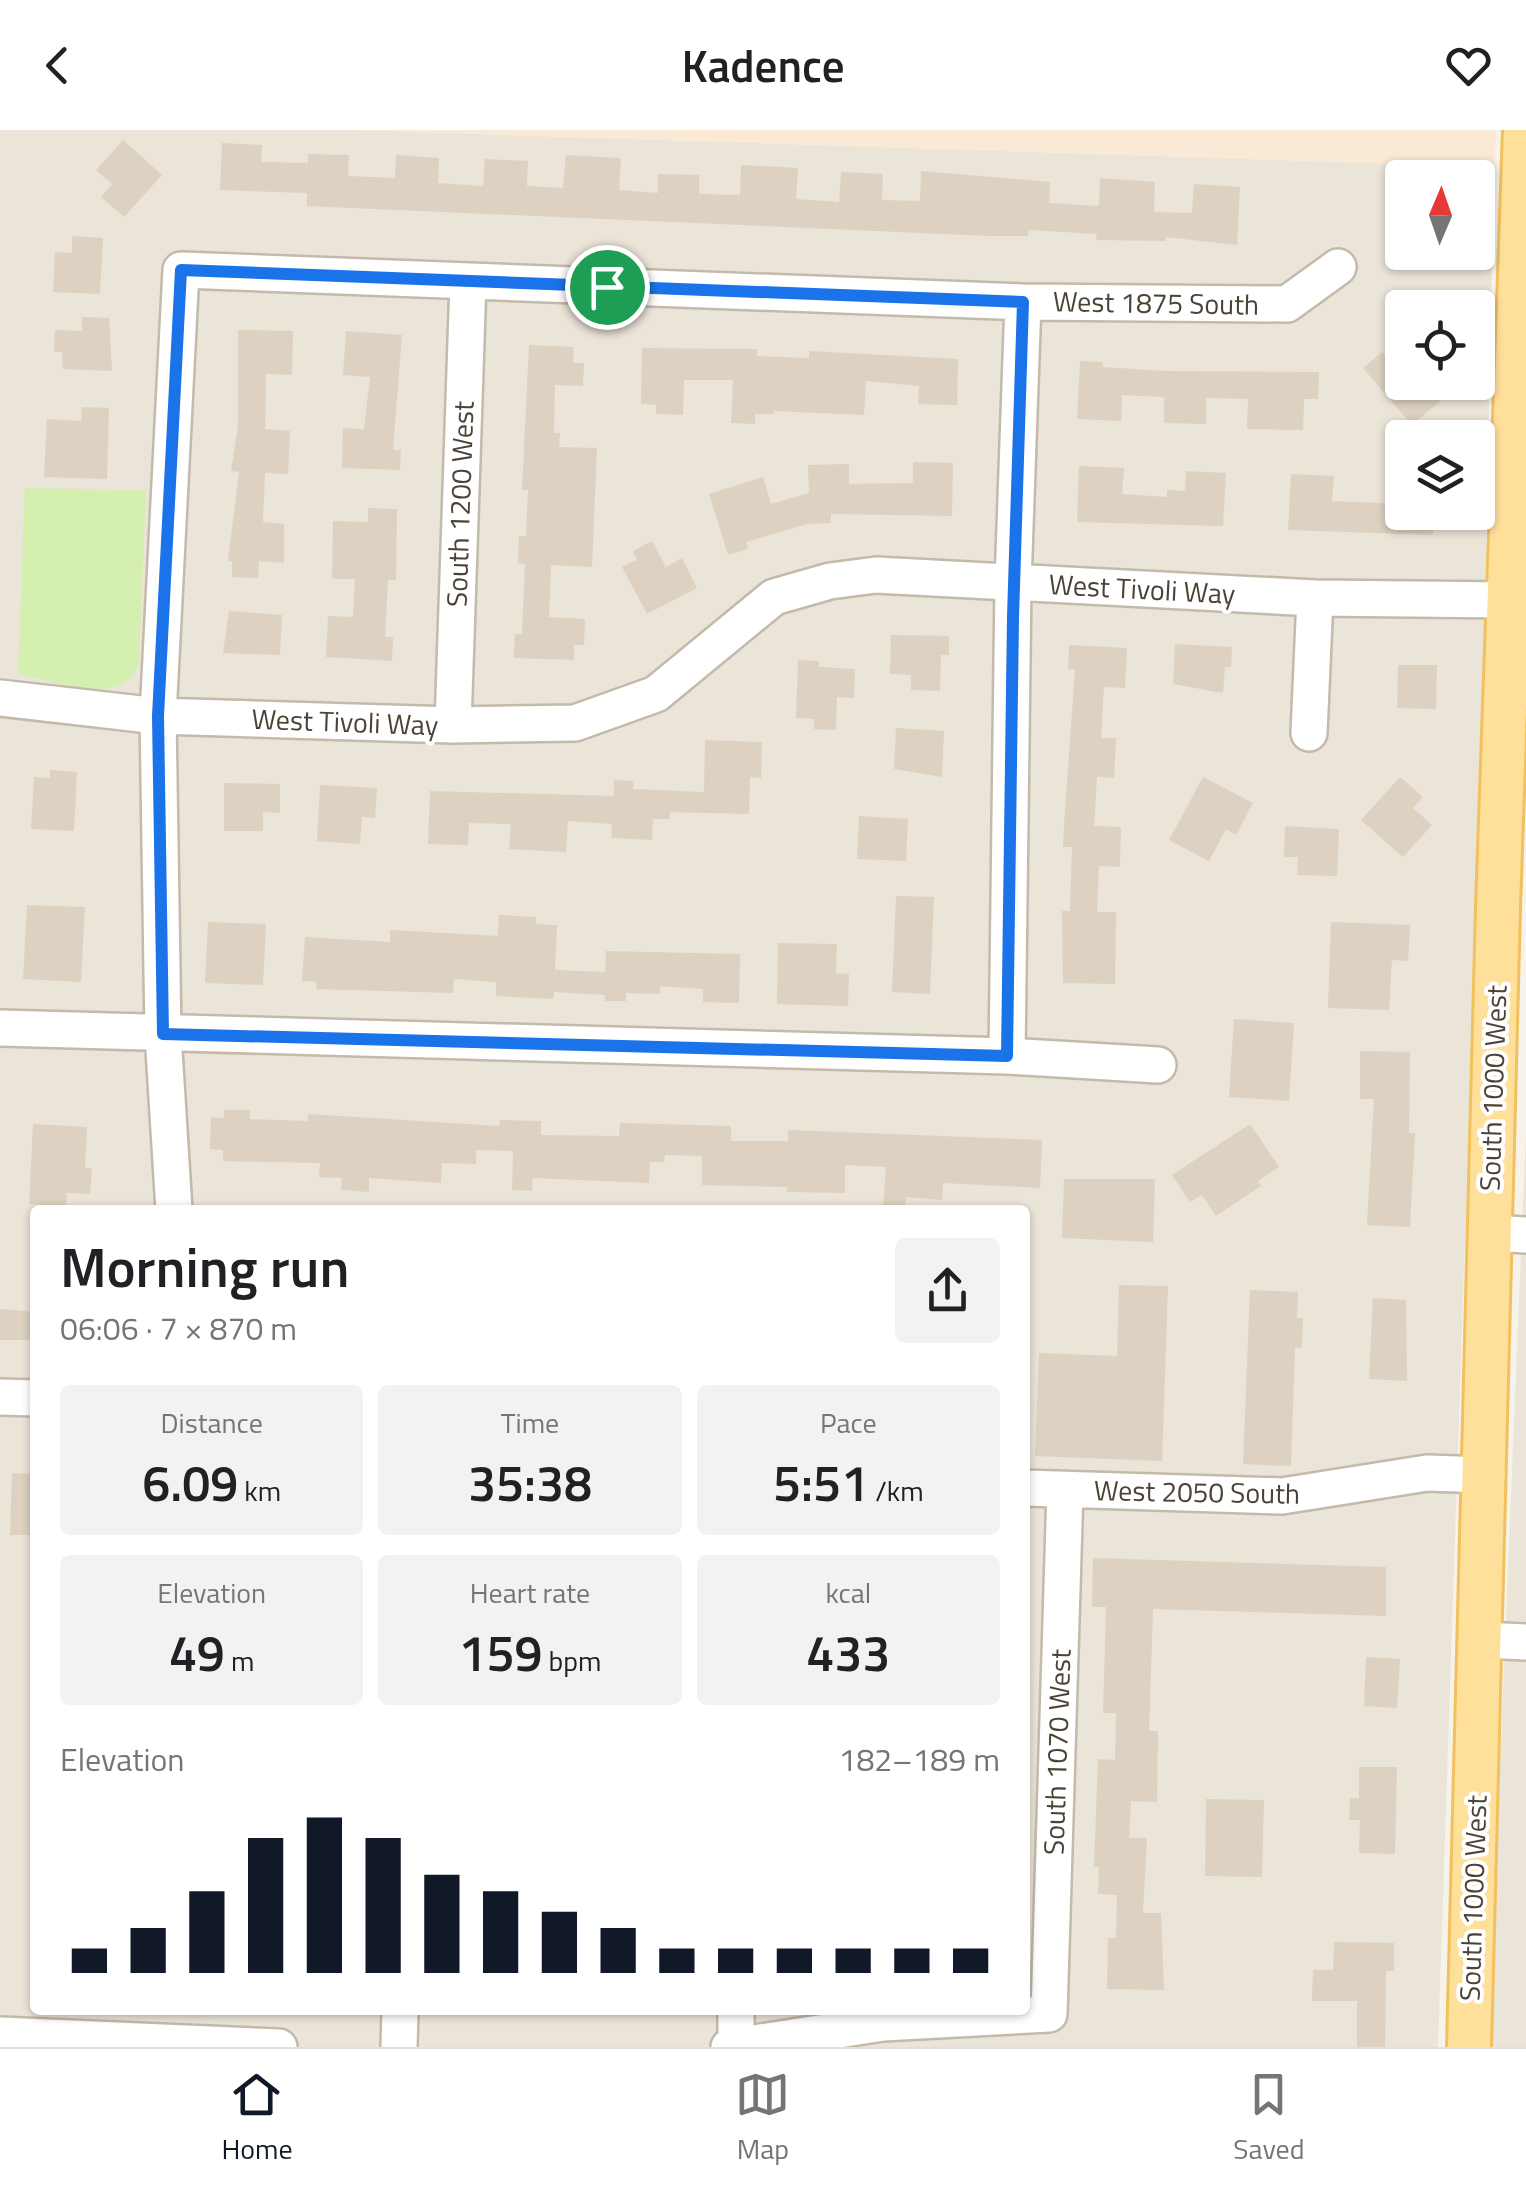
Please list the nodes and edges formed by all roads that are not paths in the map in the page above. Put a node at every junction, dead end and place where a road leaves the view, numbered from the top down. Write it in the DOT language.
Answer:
graph roads {
  1 [pos="1525,130"];
  2 [pos="1338,267"];
  3 [pos="1524,277"];
  4 [pos="468,282"];
  5 [pos="1023,302"];
  6 [pos="1520,510"];
  7 [pos="1014,583"];
  8 [pos="1315,598"];
  9 [pos="1509,600"];
  10 [pos="0,698"];
  11 [pos="158,716"];
  12 [pos="453,725"];
  13 [pos="1310,733"];
  14 [pos="1515,745"];
  15 [pos="1517,907"];
  16 [pos="0,1028"];
  17 [pos="163,1034"];
  18 [pos="1007,1056"];
  19 [pos="1158,1065"];
  20 [pos="174,1205"];
  21 [pos="1508,1234"];
  22 [pos="0,1397"];
  23 [pos="30,1398"];
  24 [pos="1486,1476"];
  25 [pos="1030,1488"];
  26 [pos="1065,1490"];
  27 [pos="1482,1640"];
  28 [pos="1526,1642"];
  29 [pos="400,2015"];
  30 [pos="735,2015"];
  31 [pos="56,2032"];
  32 [pos="0,2035"];
  33 [pos="732,2046"];
  34 [pos="279,2047"];
  35 [pos="399,2047"];
  36 [pos="1469,2047"];
  1 -- 3 [label="main road, South 1000 West"];
  2 -- 5 [label="street, West 1875 South"];
  3 -- 6 [label="main road, South 1000 West"];
  4 -- 5 [label="street, West 1875 South"];
  4 -- 11 [label="street, West 1875 South"];
  4 -- 12 [label="street, South 1200 West"];
  5 -- 7 [label="street"];
  6 -- 9 [label="main road, South 1000 West"];
  7 -- 8 [label="street, West Tivoli Way"];
  7 -- 12 [label="street, West Tivoli Way"];
  7 -- 18 [label="street"];
  8 -- 9 [label="street, West Tivoli Way"];
  8 -- 13 [label="street"];
  9 -- 14 [label="main road, South 1000 West"];
  10 -- 11 [label="street, West Tivoli Way"];
  11 -- 12 [label="street, West Tivoli Way"];
  11 -- 17 [label="street"];
  14 -- 15 [label="main road, South 1000 West"];
  15 -- 21 [label="main road, South 1000 West"];
  16 -- 17 [label="street"];
  17 -- 18 [label="street"];
  17 -- 20 [label="street"];
  18 -- 19 [label="street"];
  21 -- 24 [label="main road, South 1000 West"];
  22 -- 23 [label="street"];
  24 -- 26 [label="street, West 2050 South"];
  24 -- 27 [label="main road, South 1000 West"];
  25 -- 26 [label="street, West 2050 South"];
  26 -- 33 [label="street, South 1070 West"];
  27 -- 28 [label="street"];
  27 -- 36 [label="main road, South 1000 West"];
  29 -- 35 [label="street"];
  30 -- 33 [label="street"];
  31 -- 32 [label="street"];
  31 -- 34 [label="street"];
}
